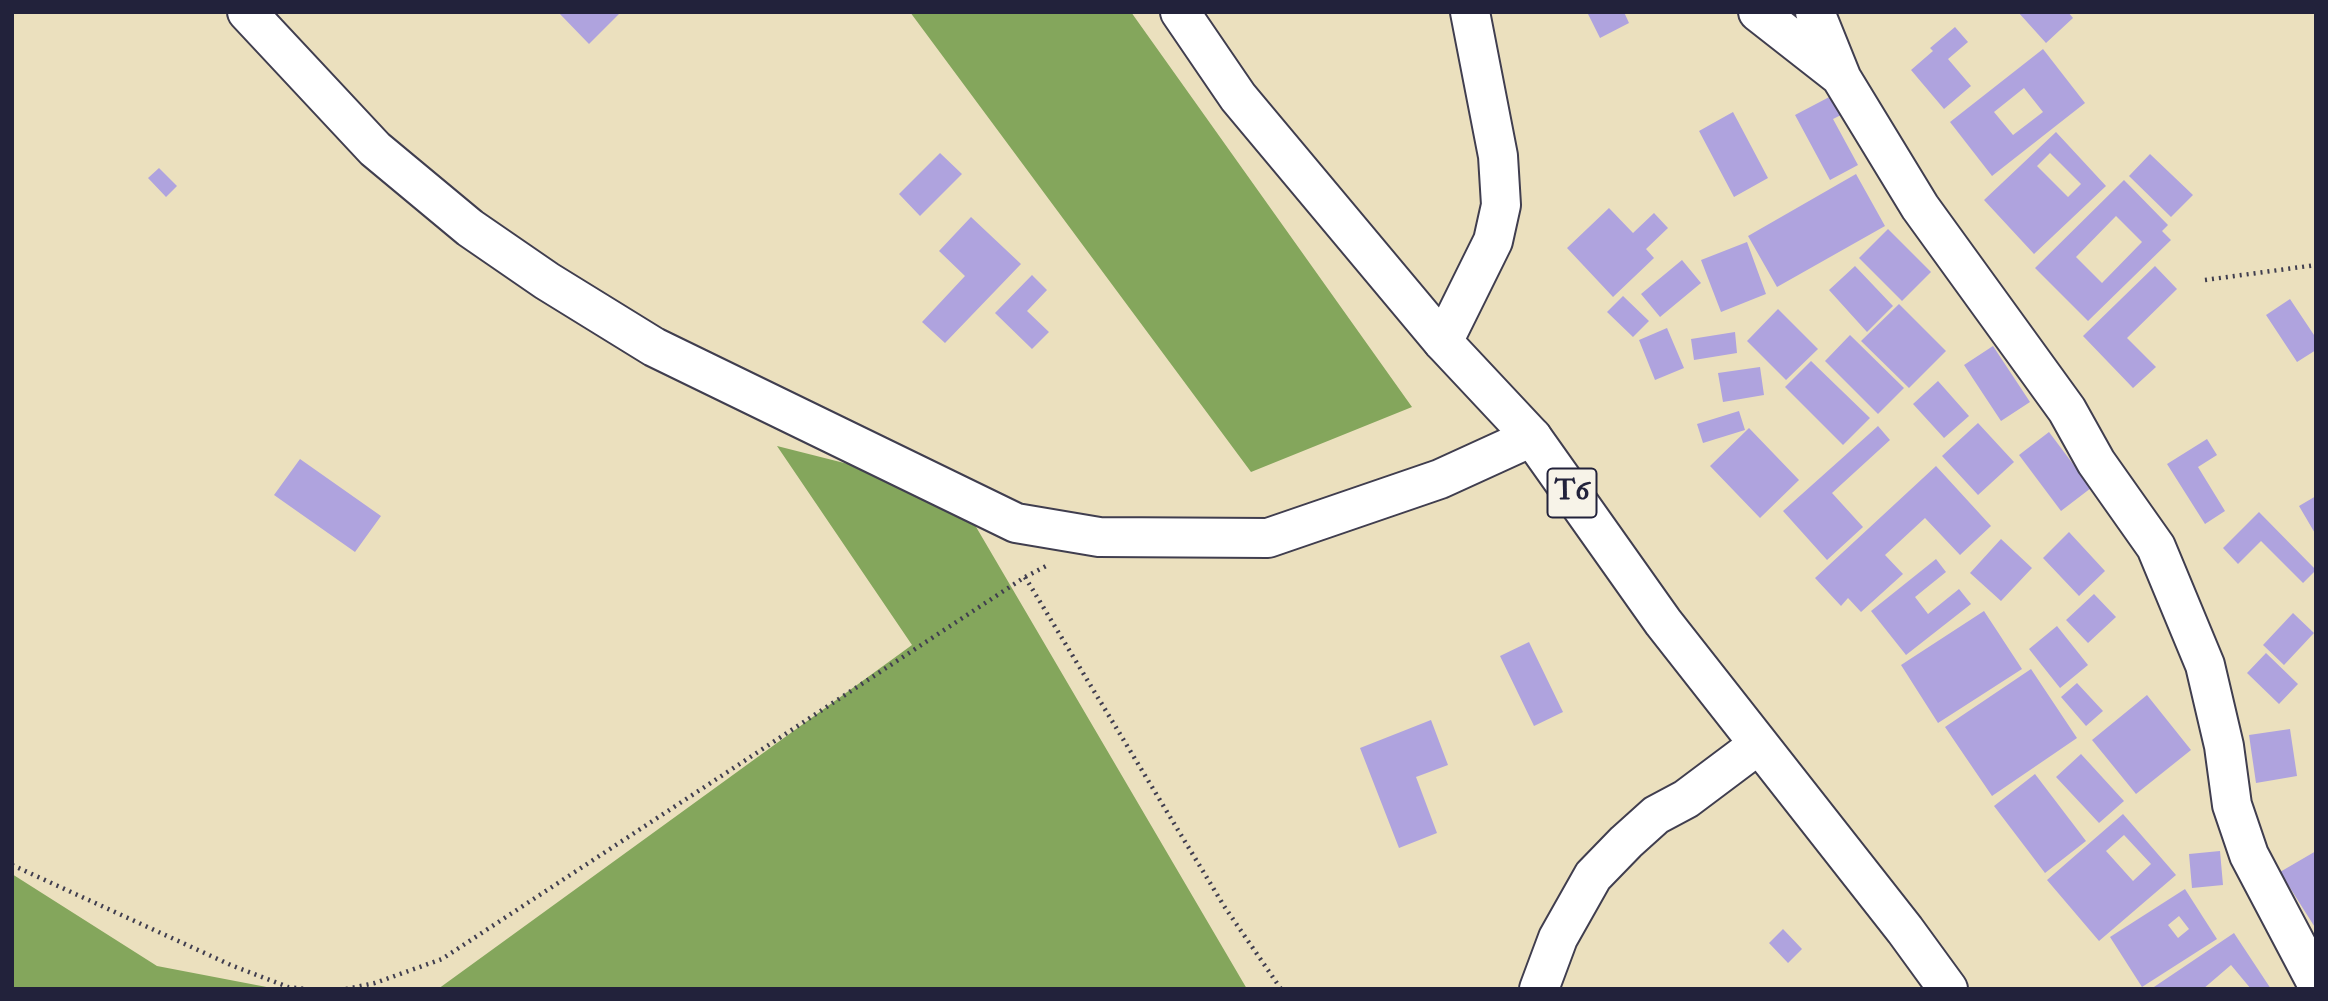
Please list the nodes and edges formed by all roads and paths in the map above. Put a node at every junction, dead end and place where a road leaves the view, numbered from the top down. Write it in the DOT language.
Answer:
graph roads {
  1 [pos="247,12"];
  2 [pos="1180,12"];
  3 [pos="1470,12"];
  4 [pos="1759,12"];
  5 [pos="1815,12"];
  6 [pos="1842,79"];
  7 [pos="2316,265"];
  8 [pos="2205,280"];
  9 [pos="1443,342"];
  10 [pos="1532,437"];
  11 [pos="1050,564"];
  12 [pos="1025,577"];
  13 [pos="1758,745"];
  14 [pos="12,865"];
  15 [pos="2316,982"];
  16 [pos="305,989"];
  17 [pos="346,989"];
  18 [pos="1281,989"];
  19 [pos="1539,989"];
  20 [pos="1948,989"];
  1 -- 10 [label="main road"];
  2 -- 9 [label="main road, T6"];
  3 -- 9 [label="main road"];
  4 -- 6 [label="main road"];
  5 -- 6 [label="main road"];
  6 -- 15 [label="main road"];
  7 -- 8 [label="path"];
  9 -- 10 [label="main road, T6"];
  10 -- 13 [label="main road, T6"];
  11 -- 12 [label="path"];
  12 -- 17 [label="path"];
  12 -- 18 [label="path"];
  13 -- 19 [label="main road"];
  13 -- 20 [label="main road, T6"];
  14 -- 16 [label="path"];
}
